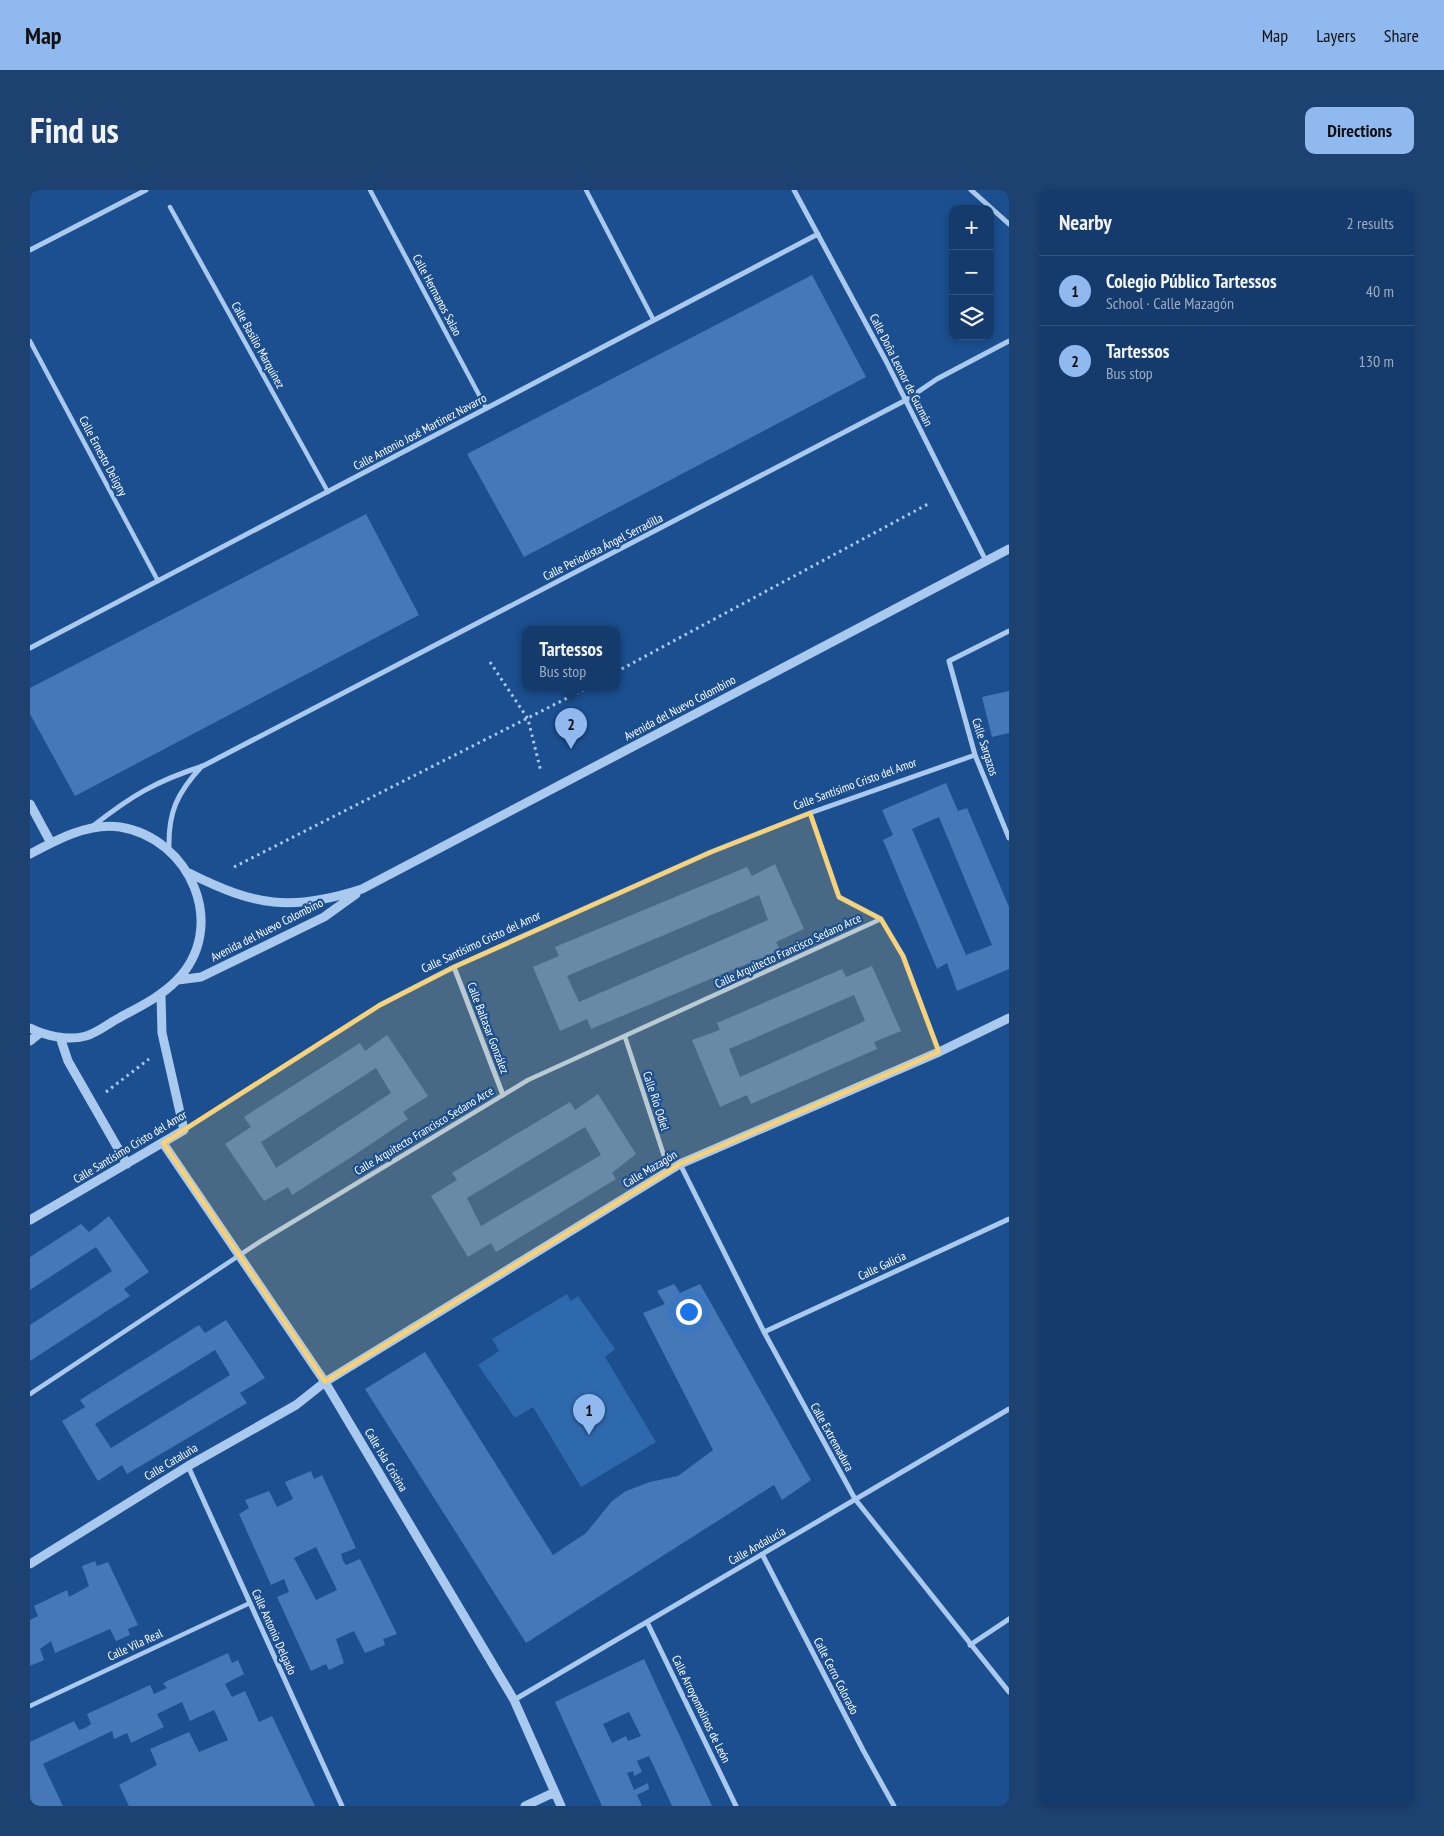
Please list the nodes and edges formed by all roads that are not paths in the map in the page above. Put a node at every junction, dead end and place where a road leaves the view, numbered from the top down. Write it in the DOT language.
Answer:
graph roads {
  1 [pos="146,190"];
  2 [pos="370,190"];
  3 [pos="586,190"];
  4 [pos="794,190"];
  5 [pos="970,190"];
  6 [pos="170,207"];
  7 [pos="1009,224"];
  8 [pos="818,234"];
  9 [pos="30,250"];
  10 [pos="653,319"];
  11 [pos="30,341"];
  12 [pos="1009,341"];
  13 [pos="906,400"];
  14 [pos="486,408"];
  15 [pos="328,492"];
  16 [pos="1009,549"];
  17 [pos="986,561"];
  18 [pos="158,581"];
  19 [pos="1009,631"];
  20 [pos="30,648"];
  21 [pos="975,755"];
  22 [pos="202,766"];
  23 [pos="30,804"];
  24 [pos="810,813"];
  25 [pos="90,828"];
  26 [pos="1009,838"];
  27 [pos="51,843"];
  28 [pos="169,849"];
  29 [pos="30,854"];
  30 [pos="189,873"];
  31 [pos="362,889"];
  32 [pos="881,919"];
  33 [pos="454,967"];
  34 [pos="178,980"];
  35 [pos="161,995"];
  36 [pos="1009,1018"];
  37 [pos="30,1028"];
  38 [pos="40,1033"];
  39 [pos="60,1037"];
  40 [pos="625,1037"];
  41 [pos="30,1041"];
  42 [pos="939,1052"];
  43 [pos="504,1095"];
  44 [pos="184,1130"];
  45 [pos="163,1143"];
  46 [pos="127,1164"];
  47 [pos="680,1164"];
  48 [pos="669,1171"];
  49 [pos="1009,1219"];
  50 [pos="30,1220"];
  51 [pos="239,1256"];
  52 [pos="764,1332"];
  53 [pos="325,1382"];
  54 [pos="30,1394"];
  55 [pos="1009,1409"];
  56 [pos="188,1466"];
  57 [pos="855,1500"];
  58 [pos="762,1554"];
  59 [pos="30,1564"];
  60 [pos="250,1603"];
  61 [pos="1009,1619"];
  62 [pos="647,1622"];
  63 [pos="970,1645"];
  64 [pos="1009,1692"];
  65 [pos="514,1700"];
  66 [pos="30,1706"];
  67 [pos="555,1792"];
  68 [pos="342,1806"];
  69 [pos="526,1806"];
  70 [pos="562,1806"];
  71 [pos="736,1806"];
  72 [pos="894,1806"];
  1 -- 9 [label="street"];
  2 -- 14 [label="street, Calle Hermanos Salao"];
  3 -- 10 [label="street"];
  4 -- 8 [label="street, Calle Doña Leonor de Guzmán"];
  5 -- 7 [label="street"];
  6 -- 15 [label="street, Calle Basilio Marquinez"];
  8 -- 10 [label="street, Calle Antonio José Martinez Navarro"];
  8 -- 13 [label="street, Calle Doña Leonor de Guzmán"];
  10 -- 14 [label="street, Calle Antonio José Martinez Navarro"];
  11 -- 18 [label="street, Calle Ernesto Deligny"];
  12 -- 13 [label="street, Calle Periodista Ángel Serradilla"];
  13 -- 17 [label="street, Calle Doña Leonor de Guzmán"];
  13 -- 22 [label="street, Calle Periodista Ángel Serradilla"];
  14 -- 15 [label="street, Calle Antonio José Martinez Navarro"];
  15 -- 18 [label="street, Calle Antonio José Martinez Navarro"];
  16 -- 17 [label="street, Avenida del Nuevo Colombino"];
  17 -- 31 [label="street, Avenida del Nuevo Colombino"];
  18 -- 20 [label="street, Calle Antonio José Martinez Navarro"];
  19 -- 21 [label="street, Calle Sargazos"];
  21 -- 24 [label="street, Calle Santísimo Cristo del Amor"];
  21 -- 26 [label="street, Calle Sargazos"];
  22 -- 25 [label="street, Calle Periodista Ángel Serradilla"];
  22 -- 28 [label="street, Calle Periodista Ángel Serradilla"];
  23 -- 27 [label="street"];
  24 -- 32 [label="street"];
  24 -- 33 [label="street, Calle Santísimo Cristo del Amor"];
  25 -- 27 [label="street"];
  25 -- 28 [label="street"];
  27 -- 29 [label="street"];
  28 -- 30 [label="street"];
  30 -- 31 [label="street, Avenida del Nuevo Colombino"];
  30 -- 34 [label="street"];
  31 -- 34 [label="street, Avenida del Nuevo Colombino"];
  32 -- 40 [label="street, Calle Arquitecto Francisco Sedano Arce"];
  32 -- 42 [label="street"];
  33 -- 43 [label="street, Calle Baltasar González"];
  33 -- 44 [label="street, Calle Santísimo Cristo del Amor"];
  34 -- 35 [label="street"];
  35 -- 39 [label="street"];
  35 -- 44 [label="street"];
  36 -- 42 [label="street, Calle Mazagón"];
  37 -- 38 [label="street"];
  38 -- 39 [label="street"];
  38 -- 41 [label="street"];
  39 -- 46 [label="street"];
  40 -- 43 [label="street, Calle Arquitecto Francisco Sedano Arce"];
  40 -- 48 [label="street, Calle Río Odiel"];
  42 -- 47 [label="street, Calle Mazagón"];
  43 -- 51 [label="street, Calle Arquitecto Francisco Sedano Arce"];
  44 -- 45 [label="street, Calle Santísimo Cristo del Amor"];
  45 -- 46 [label="street, Calle Santísimo Cristo del Amor"];
  45 -- 51 [label="street, Calle Isla Cristina"];
  46 -- 50 [label="street, Calle Santísimo Cristo del Amor"];
  47 -- 48 [label="street, Calle Mazagón"];
  47 -- 52 [label="street, Calle Extremadura"];
  48 -- 53 [label="street, Calle Mazagón"];
  49 -- 52 [label="street, Calle Galicia"];
  51 -- 53 [label="street, Calle Isla Cristina"];
  51 -- 54 [label="street, Calle Arquitecto Francisco Sedano Arce"];
  52 -- 57 [label="street, Calle Extremadura"];
  53 -- 56 [label="street, Calle Cataluña"];
  53 -- 65 [label="street, Calle Isla Cristina"];
  55 -- 57 [label="street, Calle Andalucía"];
  56 -- 59 [label="street, Calle Cataluña"];
  56 -- 60 [label="street, Calle Antonio Delgado"];
  57 -- 58 [label="street, Calle Andalucía"];
  57 -- 63 [label="street, Calle Extremadura"];
  58 -- 62 [label="street, Calle Andalucía"];
  58 -- 72 [label="street, Calle Cerro Colorado"];
  60 -- 66 [label="street, Calle Vila Real"];
  60 -- 68 [label="street, Calle Antonio Delgado"];
  61 -- 63 [label="street"];
  62 -- 65 [label="street, Calle Andalucía"];
  62 -- 71 [label="street, Calle Arroyomolinos de León"];
  63 -- 64 [label="street, Calle Extremadura"];
  65 -- 67 [label="street, Calle Isla Cristina"];
  67 -- 69 [label="street"];
  67 -- 70 [label="street, Calle Isla Cristina"];
}
